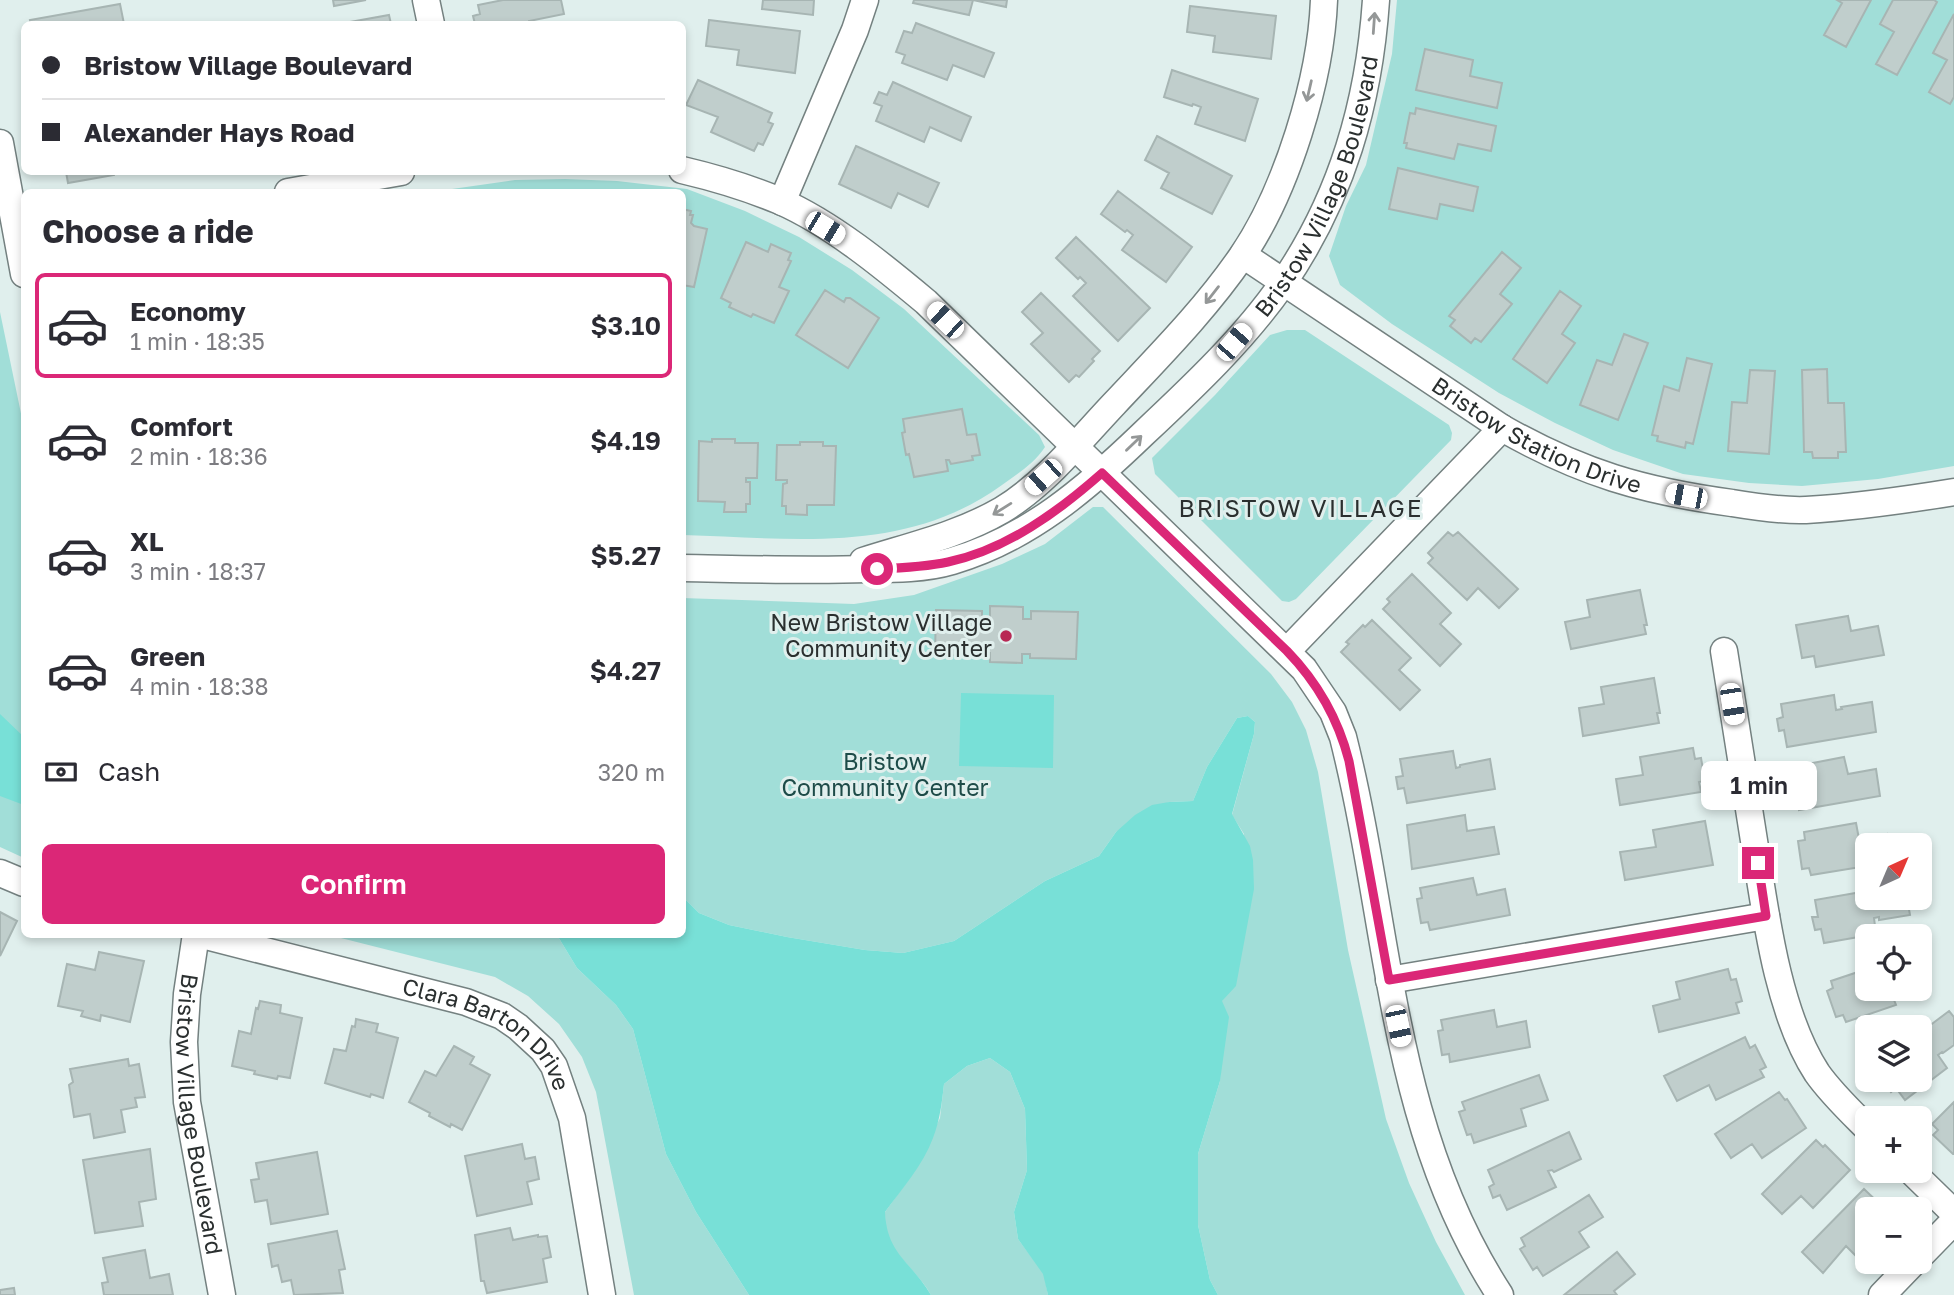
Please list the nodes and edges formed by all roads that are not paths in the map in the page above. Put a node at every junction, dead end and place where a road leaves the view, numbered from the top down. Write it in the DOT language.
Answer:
graph roads {
  1 [pos="426,0"];
  2 [pos="865,0"];
  3 [pos="1324,0"];
  4 [pos="1376,0"];
  5 [pos="430,21"];
  6 [pos="0,143"];
  7 [pos="686,171"];
  8 [pos="384,175"];
  9 [pos="305,189"];
  10 [pos="782,202"];
  11 [pos="14,243"];
  12 [pos="1243,255"];
  13 [pos="21,265"];
  14 [pos="1283,283"];
  15 [pos="1502,428"];
  16 [pos="1075,446"];
  17 [pos="1102,473"];
  18 [pos="1954,492"];
  19 [pos="686,568"];
  20 [pos="834,570"];
  21 [pos="1287,651"];
  22 [pos="1724,651"];
  23 [pos="0,873"];
  24 [pos="21,882"];
  25 [pos="1766,916"];
  26 [pos="196,938"];
  27 [pos="213,938"];
  28 [pos="1389,980"];
  29 [pos="1855,1116"];
  30 [pos="1923,1183"];
  31 [pos="1954,1213"];
  32 [pos="1954,1221"];
  33 [pos="1932,1244"];
  34 [pos="1902,1274"];
  35 [pos="222,1295"];
  36 [pos="602,1295"];
  37 [pos="1500,1295"];
  38 [pos="1882,1295"];
  1 -- 5 [label="street"];
  2 -- 10 [label="street"];
  3 -- 12 [label="street, Bristow Village Boulevard, one-way"];
  14 -- 4 [label="street, Bristow Village Boulevard, one-way"];
  6 -- 11 [label="street"];
  7 -- 10 [label="street"];
  8 -- 9 [label="street"];
  10 -- 16 [label="street"];
  11 -- 13 [label="street"];
  12 -- 14 [label="street, Bristow Station Drive"];
  12 -- 16 [label="street, Bristow Village Boulevard, one-way"];
  14 -- 15 [label="street, Bristow Station Drive"];
  17 -- 14 [label="street, Bristow Village Boulevard, one-way"];
  15 -- 18 [label="street, Bristow Station Drive"];
  15 -- 21 [label="street"];
  16 -- 17 [label="street"];
  16 -- 20 [label="street, Bristow Village Boulevard, one-way"];
  17 -- 20 [label="street, Bristow Village Boulevard"];
  17 -- 21 [label="street"];
  19 -- 20 [label="street, Bristow Village Boulevard"];
  21 -- 28 [label="street"];
  22 -- 25 [label="street"];
  23 -- 24 [label="street"];
  25 -- 28 [label="street"];
  25 -- 29 [label="street"];
  26 -- 35 [label="street, Bristow Village Boulevard"];
  27 -- 36 [label="street, Clara Barton Drive"];
  28 -- 37 [label="street"];
  30 -- 31 [label="street"];
  32 -- 33 [label="street"];
  34 -- 38 [label="street"];
}
